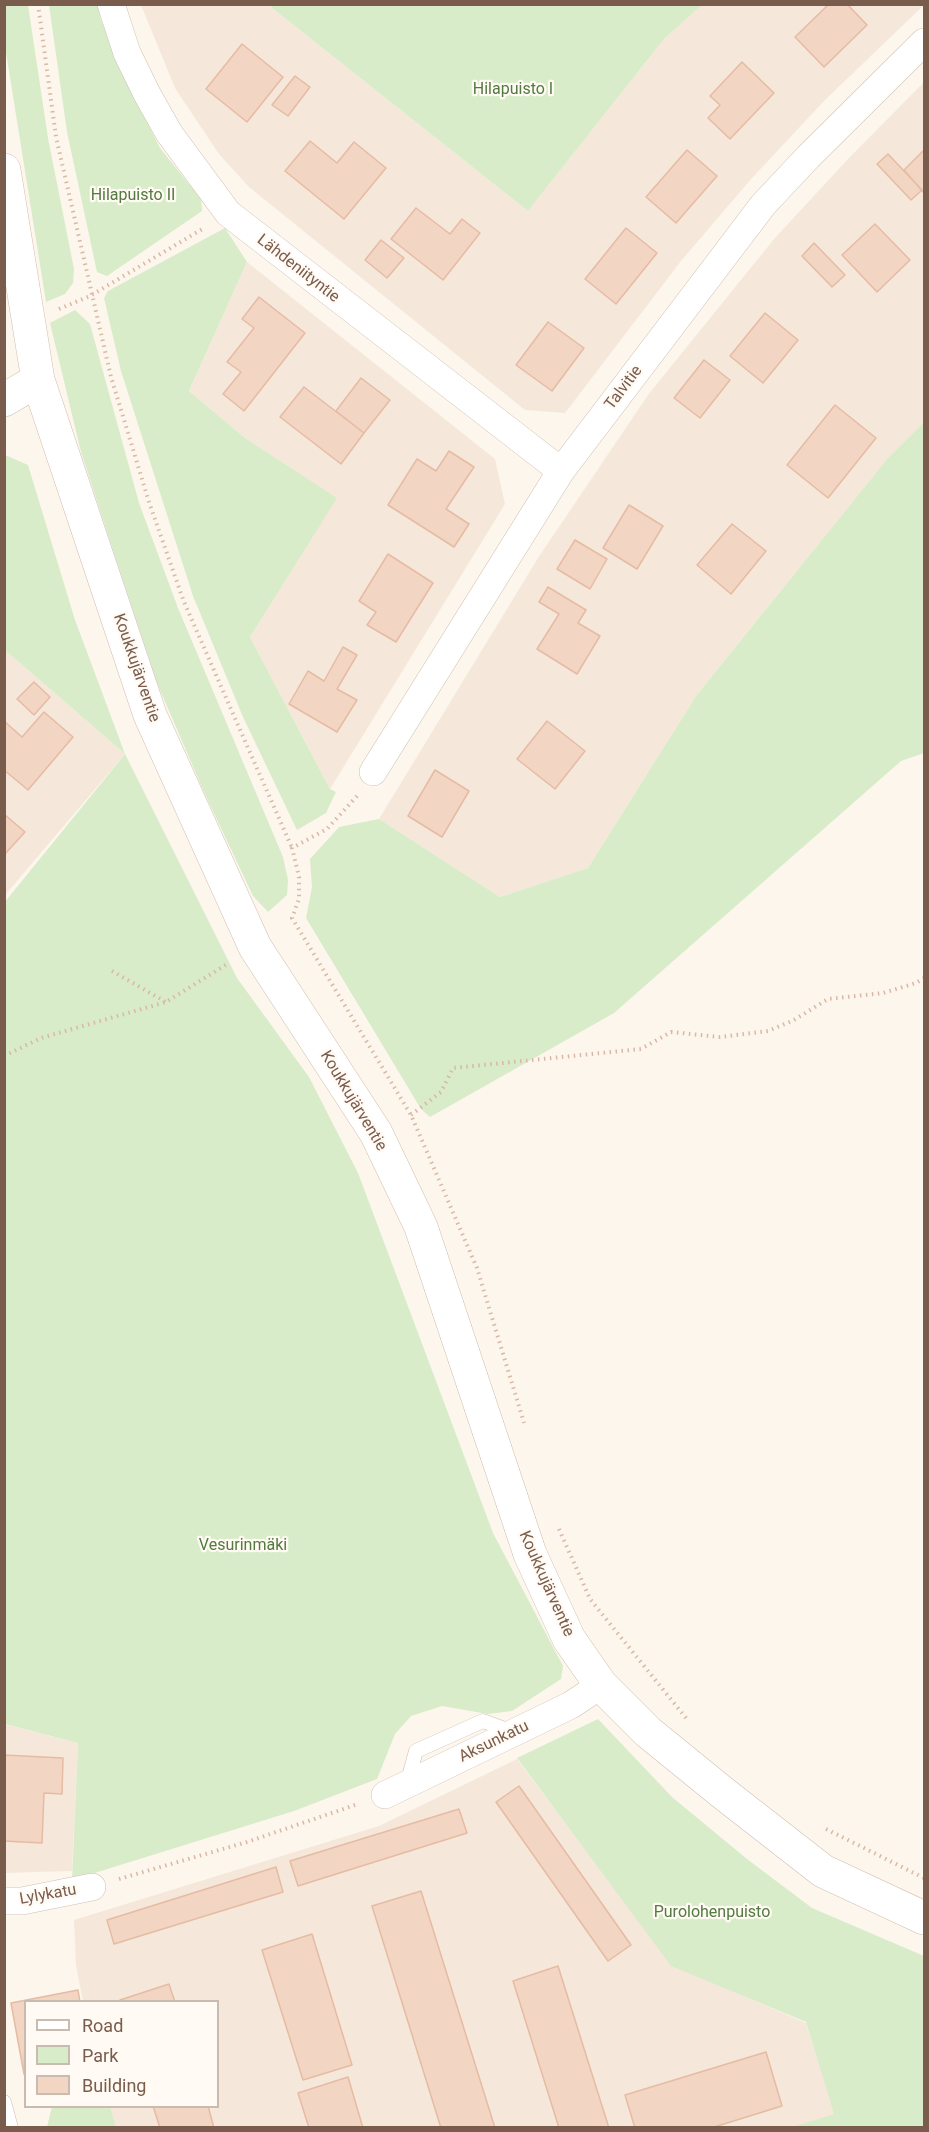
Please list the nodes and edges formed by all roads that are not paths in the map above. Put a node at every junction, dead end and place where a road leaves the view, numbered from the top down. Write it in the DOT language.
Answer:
graph roads {
  1 [pos="111,4"];
  2 [pos="924,42"];
  3 [pos="4,170"];
  4 [pos="38,380"];
  5 [pos="4,400"];
  6 [pos="561,471"];
  7 [pos="373,772"];
  8 [pos="601,1685"];
  9 [pos="396,1789"];
  10 [pos="92,1887"];
  11 [pos="4,1901"];
  12 [pos="924,1918"];
  13 [pos="4,2102"];
  14 [pos="11,2127"];
  1 -- 6 [label="street, Lähdeniityntie"];
  2 -- 6 [label="street, Talvitie"];
  3 -- 4 [label="street, Koukkujärventie"];
  4 -- 5 [label="street"];
  4 -- 8 [label="street, Koukkujärventie"];
  6 -- 7 [label="street, Talvitie"];
  8 -- 9 [label="street, Aksunkatu"];
  8 -- 12 [label="street, Koukkujärventie"];
  10 -- 11 [label="street, Lylykatu"];
  13 -- 14 [label="lane"];
}
